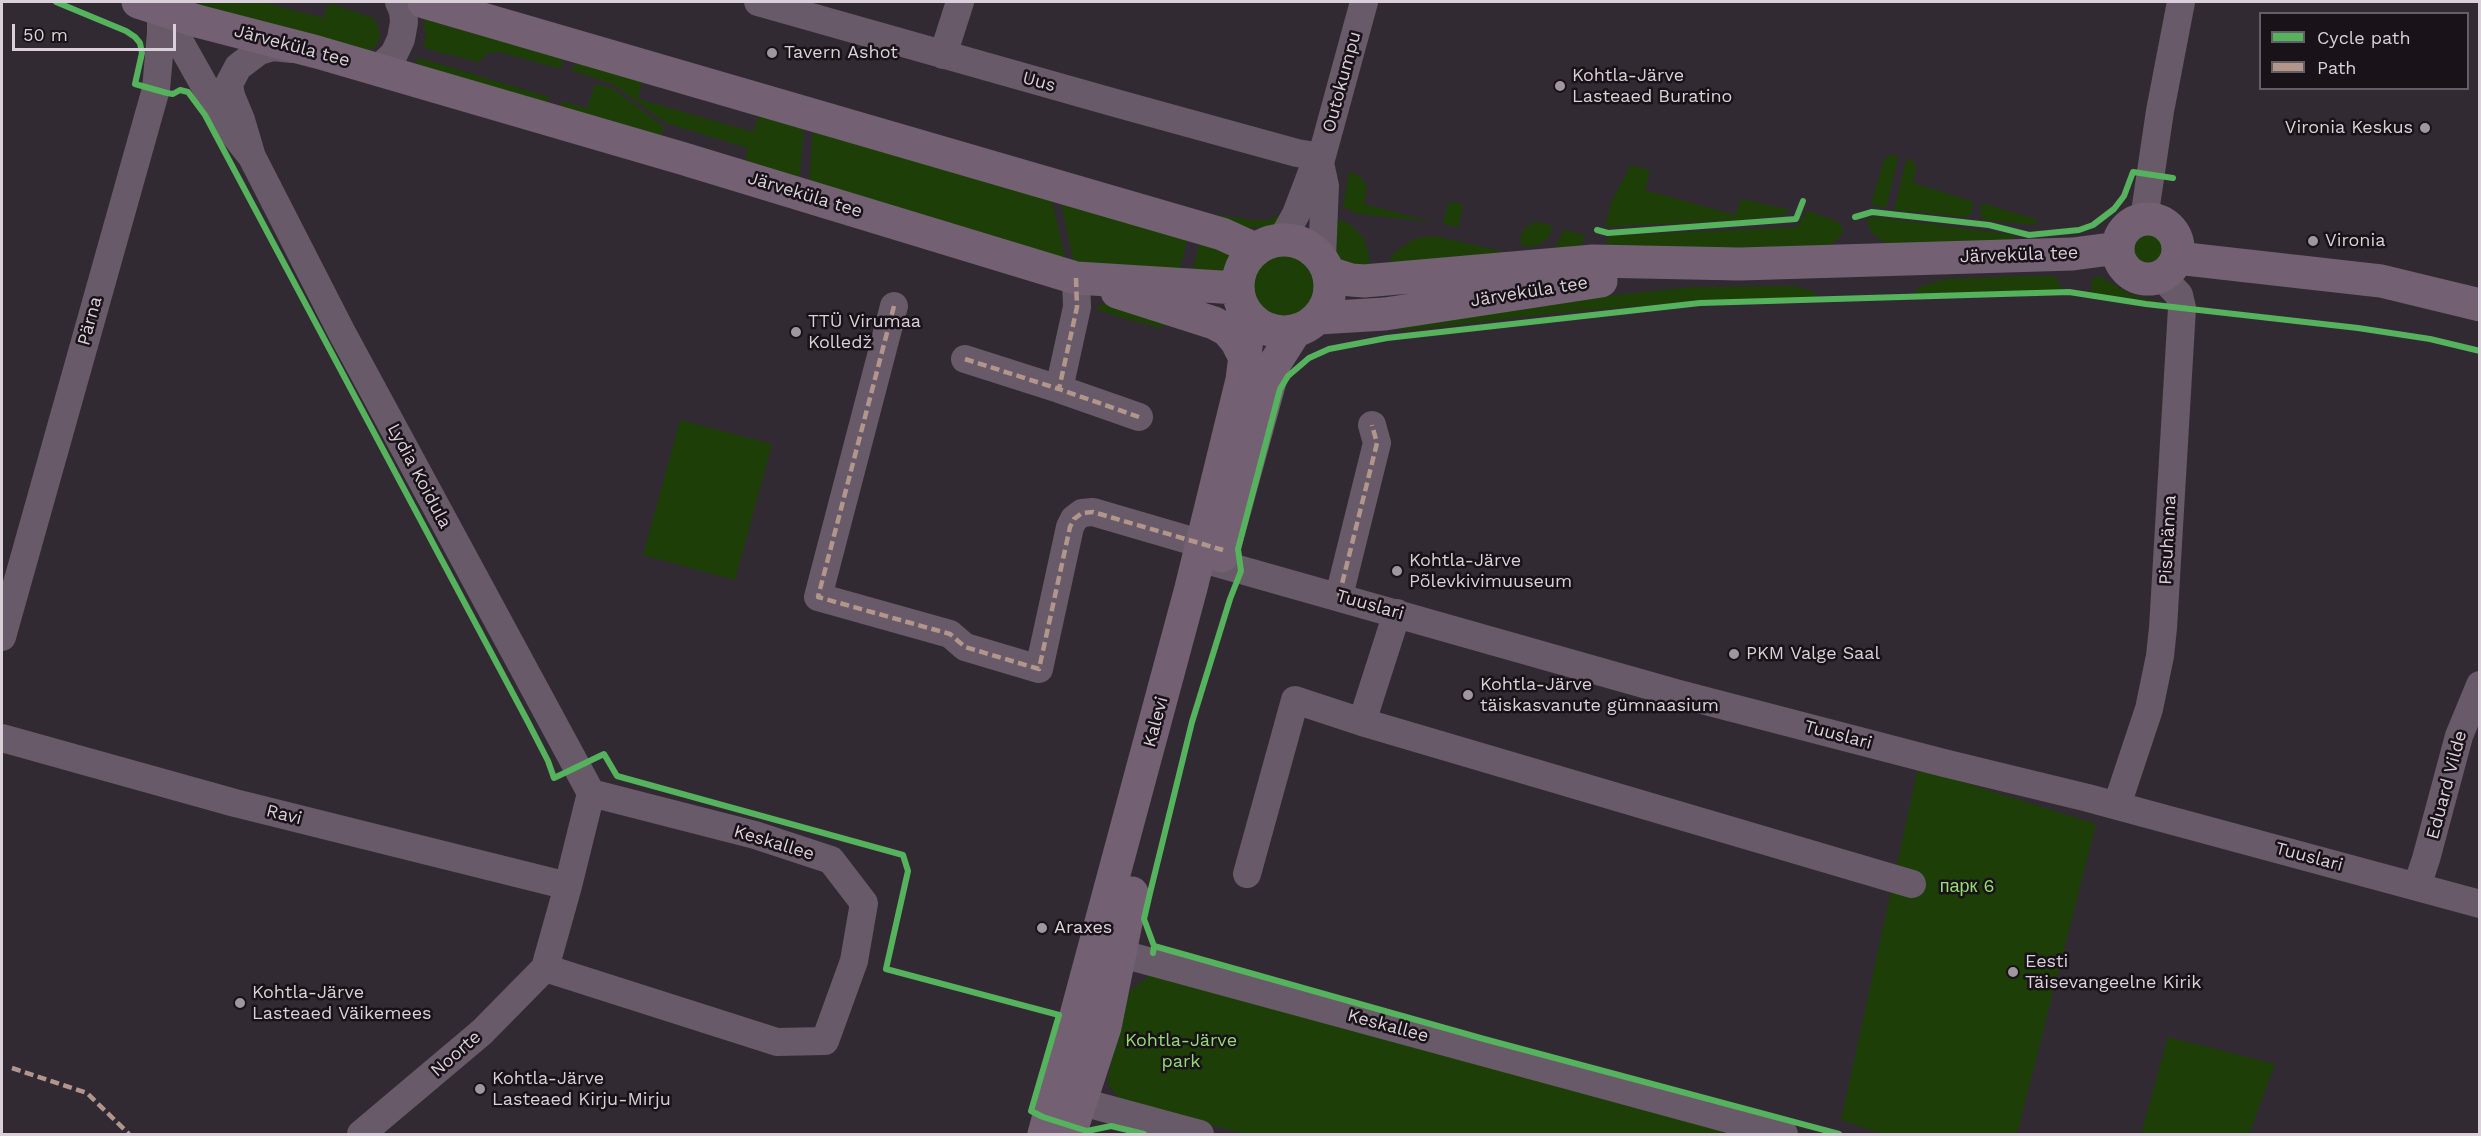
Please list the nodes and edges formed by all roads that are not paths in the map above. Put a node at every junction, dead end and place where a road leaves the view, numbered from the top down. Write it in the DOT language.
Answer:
graph roads {
  1 [pos="399,2"];
  2 [pos="424,2"];
  3 [pos="759,2"];
  4 [pos="960,2"];
  5 [pos="1364,2"];
  6 [pos="2181,2"];
  7 [pos="153,4"];
  8 [pos="317,52"];
  9 [pos="943,55"];
  10 [pos="377,70"];
  11 [pos="252,157"];
  12 [pos="1321,160"];
  13 [pos="2144,219"];
  14 [pos="1269,244"];
  15 [pos="2118,248"];
  16 [pos="1740,264"];
  17 [pos="1325,266"];
  18 [pos="2169,267"];
  19 [pos="1076,278"];
  20 [pos="1239,296"];
  21 [pos="2480,305"];
  22 [pos="894,306"];
  23 [pos="1307,324"];
  24 [pos="965,359"];
  25 [pos="1246,360"];
  26 [pos="1059,389"];
  27 [pos="1139,417"];
  28 [pos="1372,424"];
  29 [pos="1211,554"];
  30 [pos="1339,596"];
  31 [pos="1397,613"];
  32 [pos="2,637"];
  33 [pos="2480,685"];
  34 [pos="1362,722"];
  35 [pos="2,738"];
  36 [pos="591,793"];
  37 [pos="2117,805"];
  38 [pos="1247,874"];
  39 [pos="1912,884"];
  40 [pos="568,886"];
  41 [pos="2417,886"];
  42 [pos="2480,904"];
  43 [pos="1107,951"];
  44 [pos="545,968"];
  45 [pos="1071,1040"];
  46 [pos="1082,1102"];
  47 [pos="361,1134"];
  48 [pos="1044,1134"];
  49 [pos="1070,1134"];
  50 [pos="1200,1134"];
  51 [pos="1784,1134"];
  1 -- 10 [label="street"];
  2 -- 14 [label="main road"];
  3 -- 9 [label="street, Uus"];
  4 -- 9 [label="street"];
  5 -- 12 [label="street, Outokumpu"];
  6 -- 13 [label="street"];
  7 -- 8 [label="main road, Järveküla tee"];
  7 -- 11 [label="street, Lydia Koidula"];
  7 -- 32 [label="street, Pärna"];
  8 -- 10 [label="main road, Järveküla tee"];
  8 -- 11 [label="street, Lydia Koidula"];
  9 -- 12 [label="street, Uus"];
  10 -- 19 [label="main road, Järveküla tee"];
  11 -- 36 [label="street, Lydia Koidula"];
  12 -- 14 [label="street, Outokumpu"];
  12 -- 17 [label="street, Outokumpu"];
  13 -- 15 [label="main road"];
  13 -- 18 [label="main road"];
  14 -- 17 [label="main road"];
  14 -- 20 [label="main road"];
  15 -- 16 [label="main road, Järveküla tee"];
  15 -- 18 [label="main road"];
  16 -- 17 [label="main road, Järveküla tee"];
  16 -- 23 [label="main road, Järveküla tee"];
  17 -- 23 [label="main road"];
  18 -- 21 [label="main road"];
  18 -- 37 [label="street, Pisuhänna"];
  19 -- 20 [label="main road, Järveküla tee"];
  19 -- 25 [label="main road"];
  19 -- 26 [label="street"];
  20 -- 23 [label="main road"];
  20 -- 25 [label="main road, Kalevi"];
  22 -- 29 [label="street, Tuuslari"];
  23 -- 29 [label="main road, Kalevi"];
  24 -- 26 [label="street"];
  25 -- 29 [label="main road, Kalevi"];
  26 -- 27 [label="street"];
  28 -- 30 [label="street"];
  29 -- 30 [label="street, Tuuslari"];
  29 -- 43 [label="main road, Kalevi"];
  30 -- 31 [label="street, Tuuslari"];
  31 -- 34 [label="street"];
  31 -- 37 [label="street, Tuuslari"];
  33 -- 41 [label="street, Eduard Vilde"];
  34 -- 38 [label="street"];
  34 -- 39 [label="street"];
  35 -- 40 [label="street, Ravi"];
  36 -- 40 [label="street"];
  36 -- 44 [label="street, Keskallee"];
  37 -- 41 [label="street, Tuuslari"];
  40 -- 44 [label="street"];
  41 -- 42 [label="street, Tuuslari"];
  43 -- 45 [label="main road, Kalevi"];
  43 -- 46 [label="main road, Kalevi"];
  43 -- 51 [label="street, Keskallee"];
  44 -- 47 [label="street, Noorte"];
  45 -- 46 [label="street"];
  45 -- 48 [label="main road, Kalevi"];
  46 -- 49 [label="main road, Kalevi"];
  46 -- 50 [label="street"];
}
